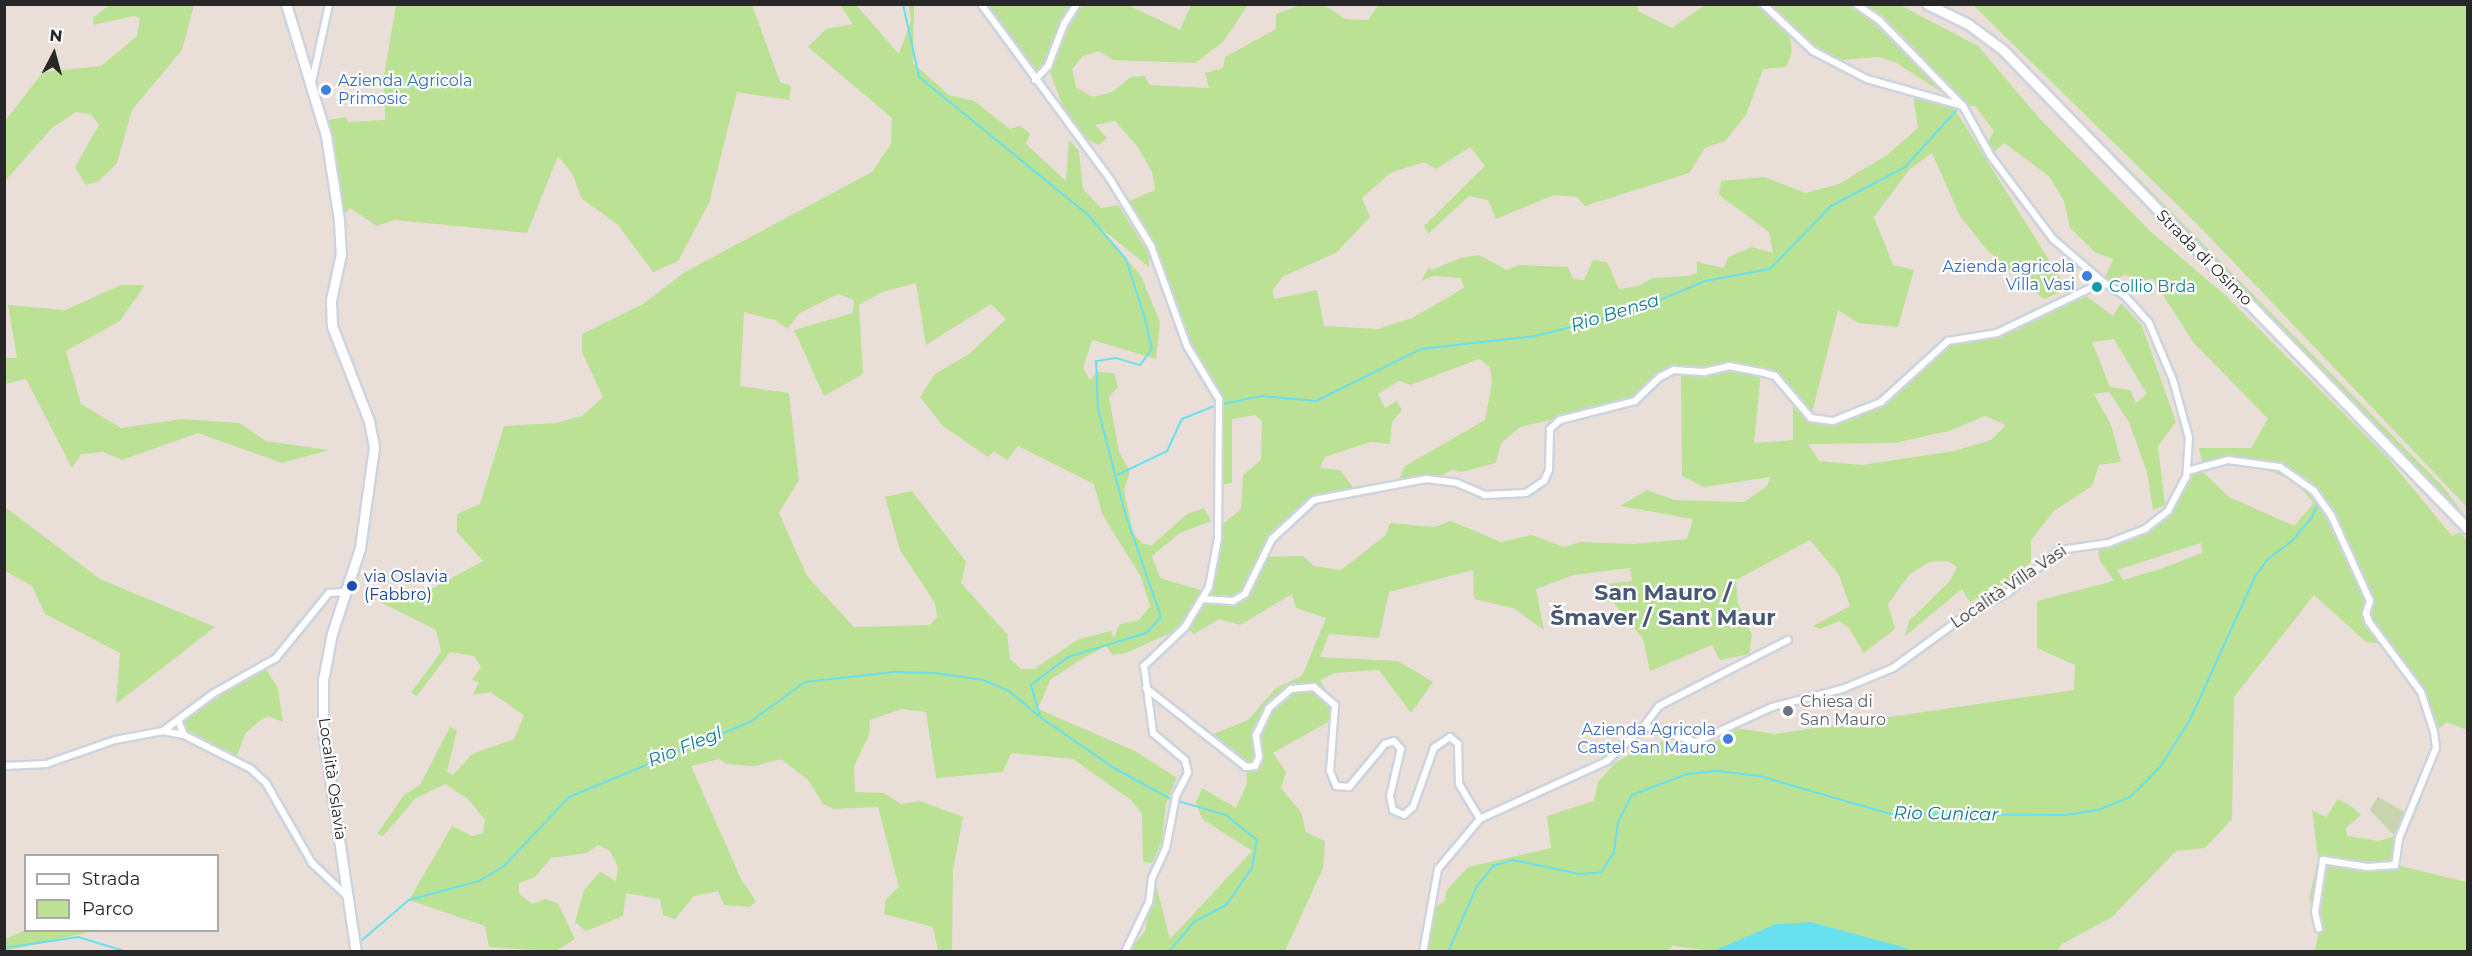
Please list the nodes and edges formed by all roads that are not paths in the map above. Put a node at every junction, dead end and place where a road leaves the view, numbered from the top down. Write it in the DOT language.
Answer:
graph roads {
  1 [pos="286,4"];
  2 [pos="329,4"];
  3 [pos="981,4"];
  4 [pos="1077,4"];
  5 [pos="1763,4"];
  6 [pos="1856,4"];
  7 [pos="1927,4"];
  8 [pos="1035,80"];
  9 [pos="312,82"];
  10 [pos="1963,106"];
  11 [pos="2103,282"];
  12 [pos="2187,471"];
  13 [pos="2468,529"];
  14 [pos="346,592"];
  15 [pos="1203,599"];
  16 [pos="1788,639"];
  17 [pos="1146,688"];
  18 [pos="178,720"];
  19 [pos="1644,726"];
  20 [pos="163,731"];
  21 [pos="184,735"];
  22 [pos="4,766"];
  23 [pos="1480,819"];
  24 [pos="349,898"];
  25 [pos="2319,929"];
  26 [pos="356,951"];
  27 [pos="1125,951"];
  28 [pos="1423,951"];
  1 -- 9 [label="street, Località Oslavia"];
  2 -- 9 [label="street"];
  3 -- 8 [label="street"];
  4 -- 8 [label="street"];
  5 -- 10 [label="street"];
  6 -- 10 [label="street, Località Villa Vasi"];
  7 -- 13 [label="street, Strada di Osimo"];
  8 -- 15 [label="street"];
  9 -- 14 [label="street, Località Oslavia"];
  10 -- 11 [label="street, Località Villa Vasi"];
  11 -- 12 [label="street, Località Villa Vasi"];
  11 -- 15 [label="street"];
  12 -- 19 [label="street, Località Villa Vasi"];
  12 -- 25 [label="street"];
  14 -- 18 [label="street"];
  14 -- 24 [label="street, Località Oslavia"];
  15 -- 17 [label="street"];
  16 -- 19 [label="street"];
  17 -- 23 [label="street"];
  17 -- 27 [label="street"];
  18 -- 20 [label="street"];
  18 -- 21 [label="street"];
  19 -- 23 [label="street"];
  20 -- 21 [label="street"];
  20 -- 22 [label="street"];
  21 -- 24 [label="street"];
  23 -- 28 [label="street"];
  24 -- 26 [label="street, Località Oslavia"];
}
